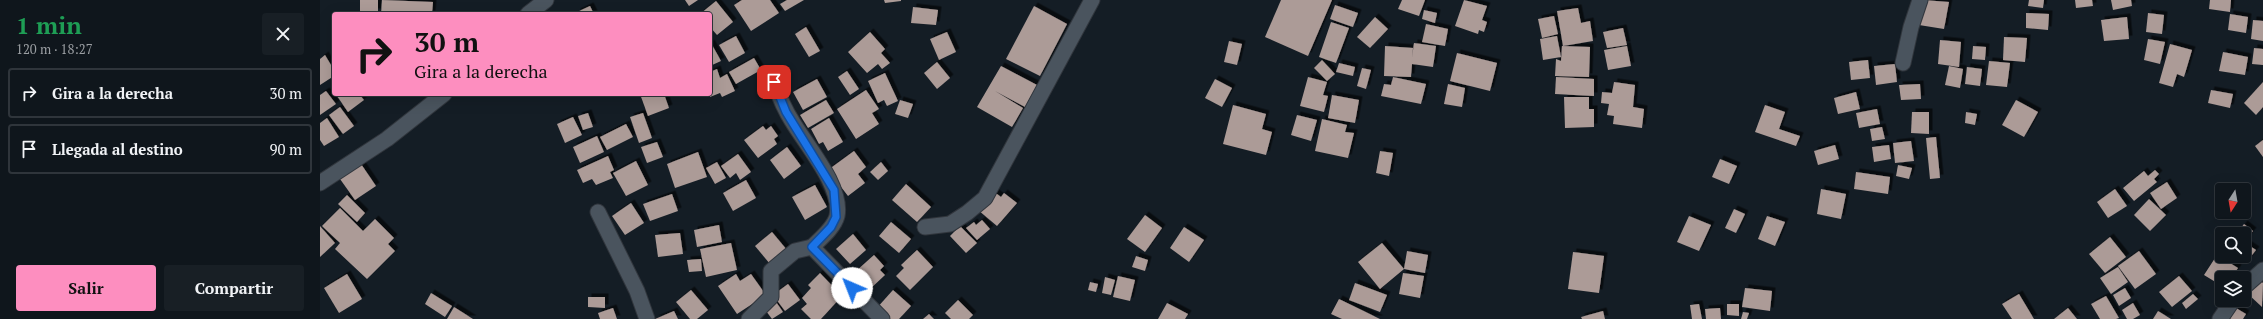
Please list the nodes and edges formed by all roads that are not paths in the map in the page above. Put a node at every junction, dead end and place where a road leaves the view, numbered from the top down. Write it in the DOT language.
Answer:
graph roads {
  1 [pos="546,0"];
  2 [pos="1092,0"];
  3 [pos="1920,0"];
  4 [pos="531,12"];
  5 [pos="1903,63"];
  6 [pos="774,82"];
  7 [pos="441,96"];
  8 [pos="320,183"];
  9 [pos="598,212"];
  10 [pos="925,227"];
  11 [pos="812,247"];
  12 [pos="2263,270"];
  13 [pos="2251,281"];
  14 [pos="2228,307"];
  15 [pos="647,319"];
  16 [pos="749,319"];
  17 [pos="882,319"];
  18 [pos="2220,319"];
  1 -- 4 [label="street"];
  2 -- 10 [label="street"];
  3 -- 5 [label="street"];
  6 -- 11 [label="street"];
  7 -- 8 [label="street"];
  9 -- 15 [label="street"];
  11 -- 16 [label="street"];
  11 -- 17 [label="street"];
  12 -- 13 [label="street"];
  14 -- 18 [label="street"];
}
